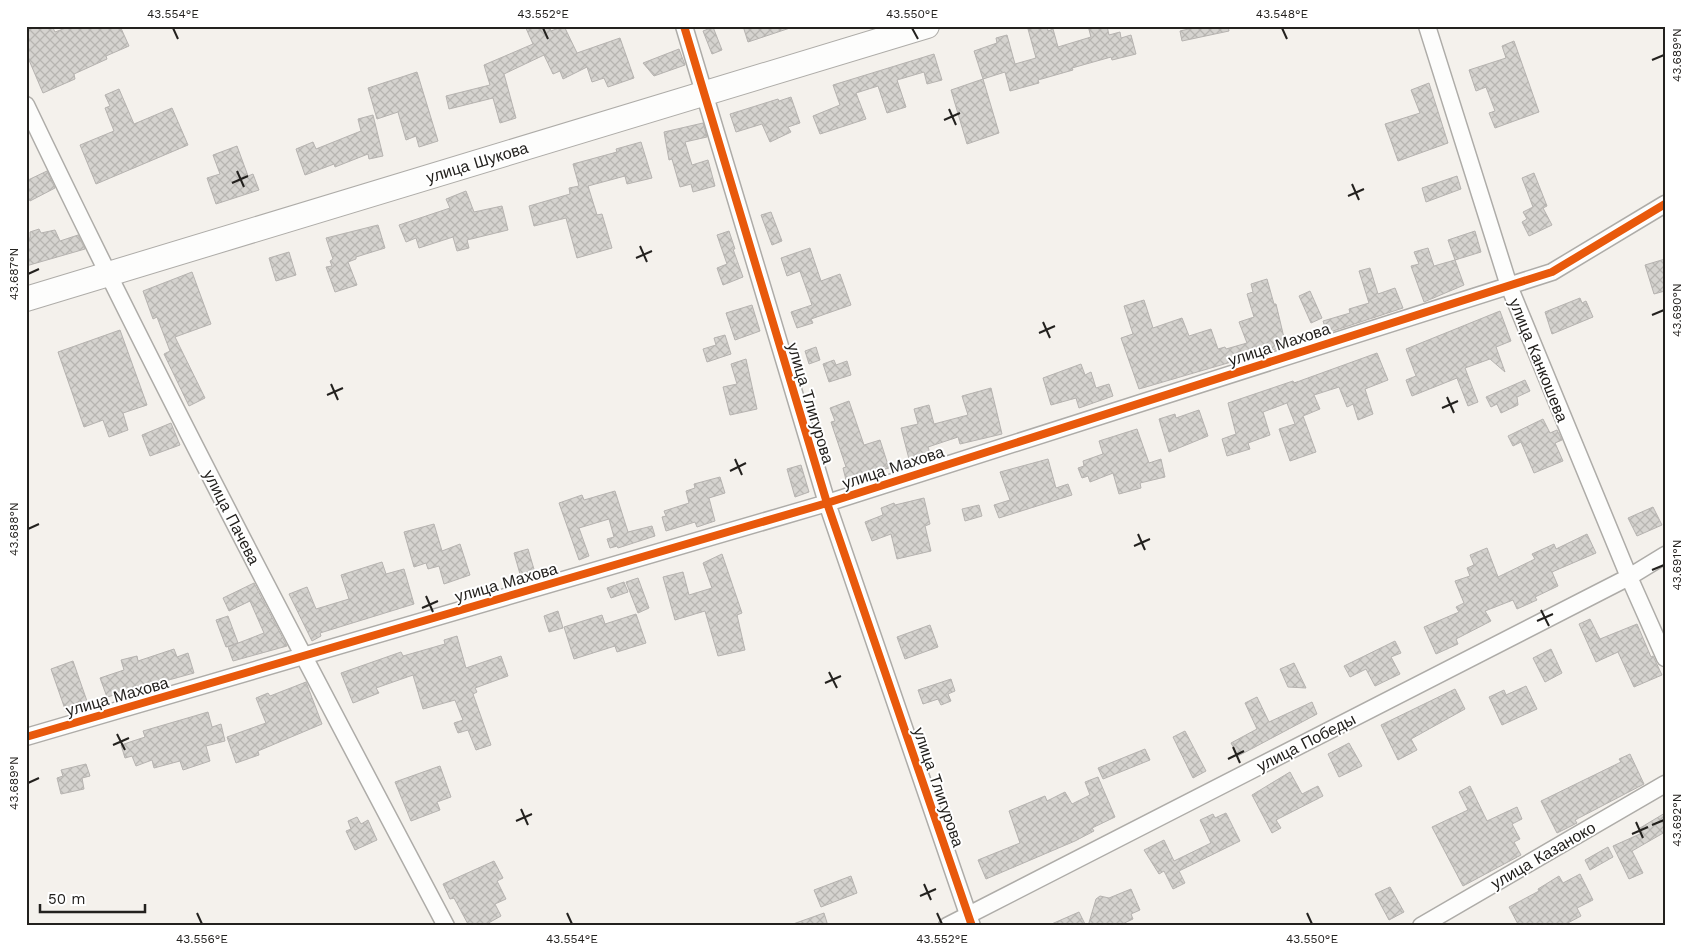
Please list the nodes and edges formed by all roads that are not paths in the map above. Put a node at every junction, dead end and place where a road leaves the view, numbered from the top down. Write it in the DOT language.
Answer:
graph roads {
  1 [pos="684,26"];
  2 [pos="927,26"];
  3 [pos="1426,26"];
  4 [pos="704,94"];
  5 [pos="26,105"];
  6 [pos="1665,204"];
  7 [pos="107,275"];
  8 [pos="1508,286"];
  9 [pos="26,299"];
  10 [pos="827,503"];
  11 [pos="1665,556"];
  12 [pos="1629,578"];
  13 [pos="303,656"];
  14 [pos="1665,658"];
  15 [pos="26,737"];
  16 [pos="1665,784"];
  17 [pos="970,920"];
  18 [pos="446,926"];
  19 [pos="947,926"];
  20 [pos="1421,926"];
  1 -- 4 [label="street, улица Тлигурова"];
  2 -- 4 [label="main road, улица Шукова"];
  3 -- 8 [label="street, улица Канкошева"];
  4 -- 7 [label="main road, улица Шукова"];
  4 -- 10 [label="street, улица Тлигурова"];
  5 -- 7 [label="street, улица Пачева"];
  6 -- 8 [label="street, улица Махова"];
  7 -- 9 [label="main road, улица Шукова"];
  7 -- 13 [label="street, улица Пачева"];
  8 -- 10 [label="street, улица Махова"];
  8 -- 12 [label="street, улица Канкошева"];
  10 -- 13 [label="street, улица Махова"];
  10 -- 17 [label="street, улица Тлигурова"];
  11 -- 12 [label="street, улица Победы"];
  12 -- 14 [label="street, улица Канкошева"];
  12 -- 17 [label="street, улица Победы"];
  13 -- 15 [label="street, улица Махова"];
  13 -- 18 [label="street, улица Пачева"];
  16 -- 20 [label="street, улица Казаноко"];
  17 -- 19 [label="street, улица Победы"];
}
